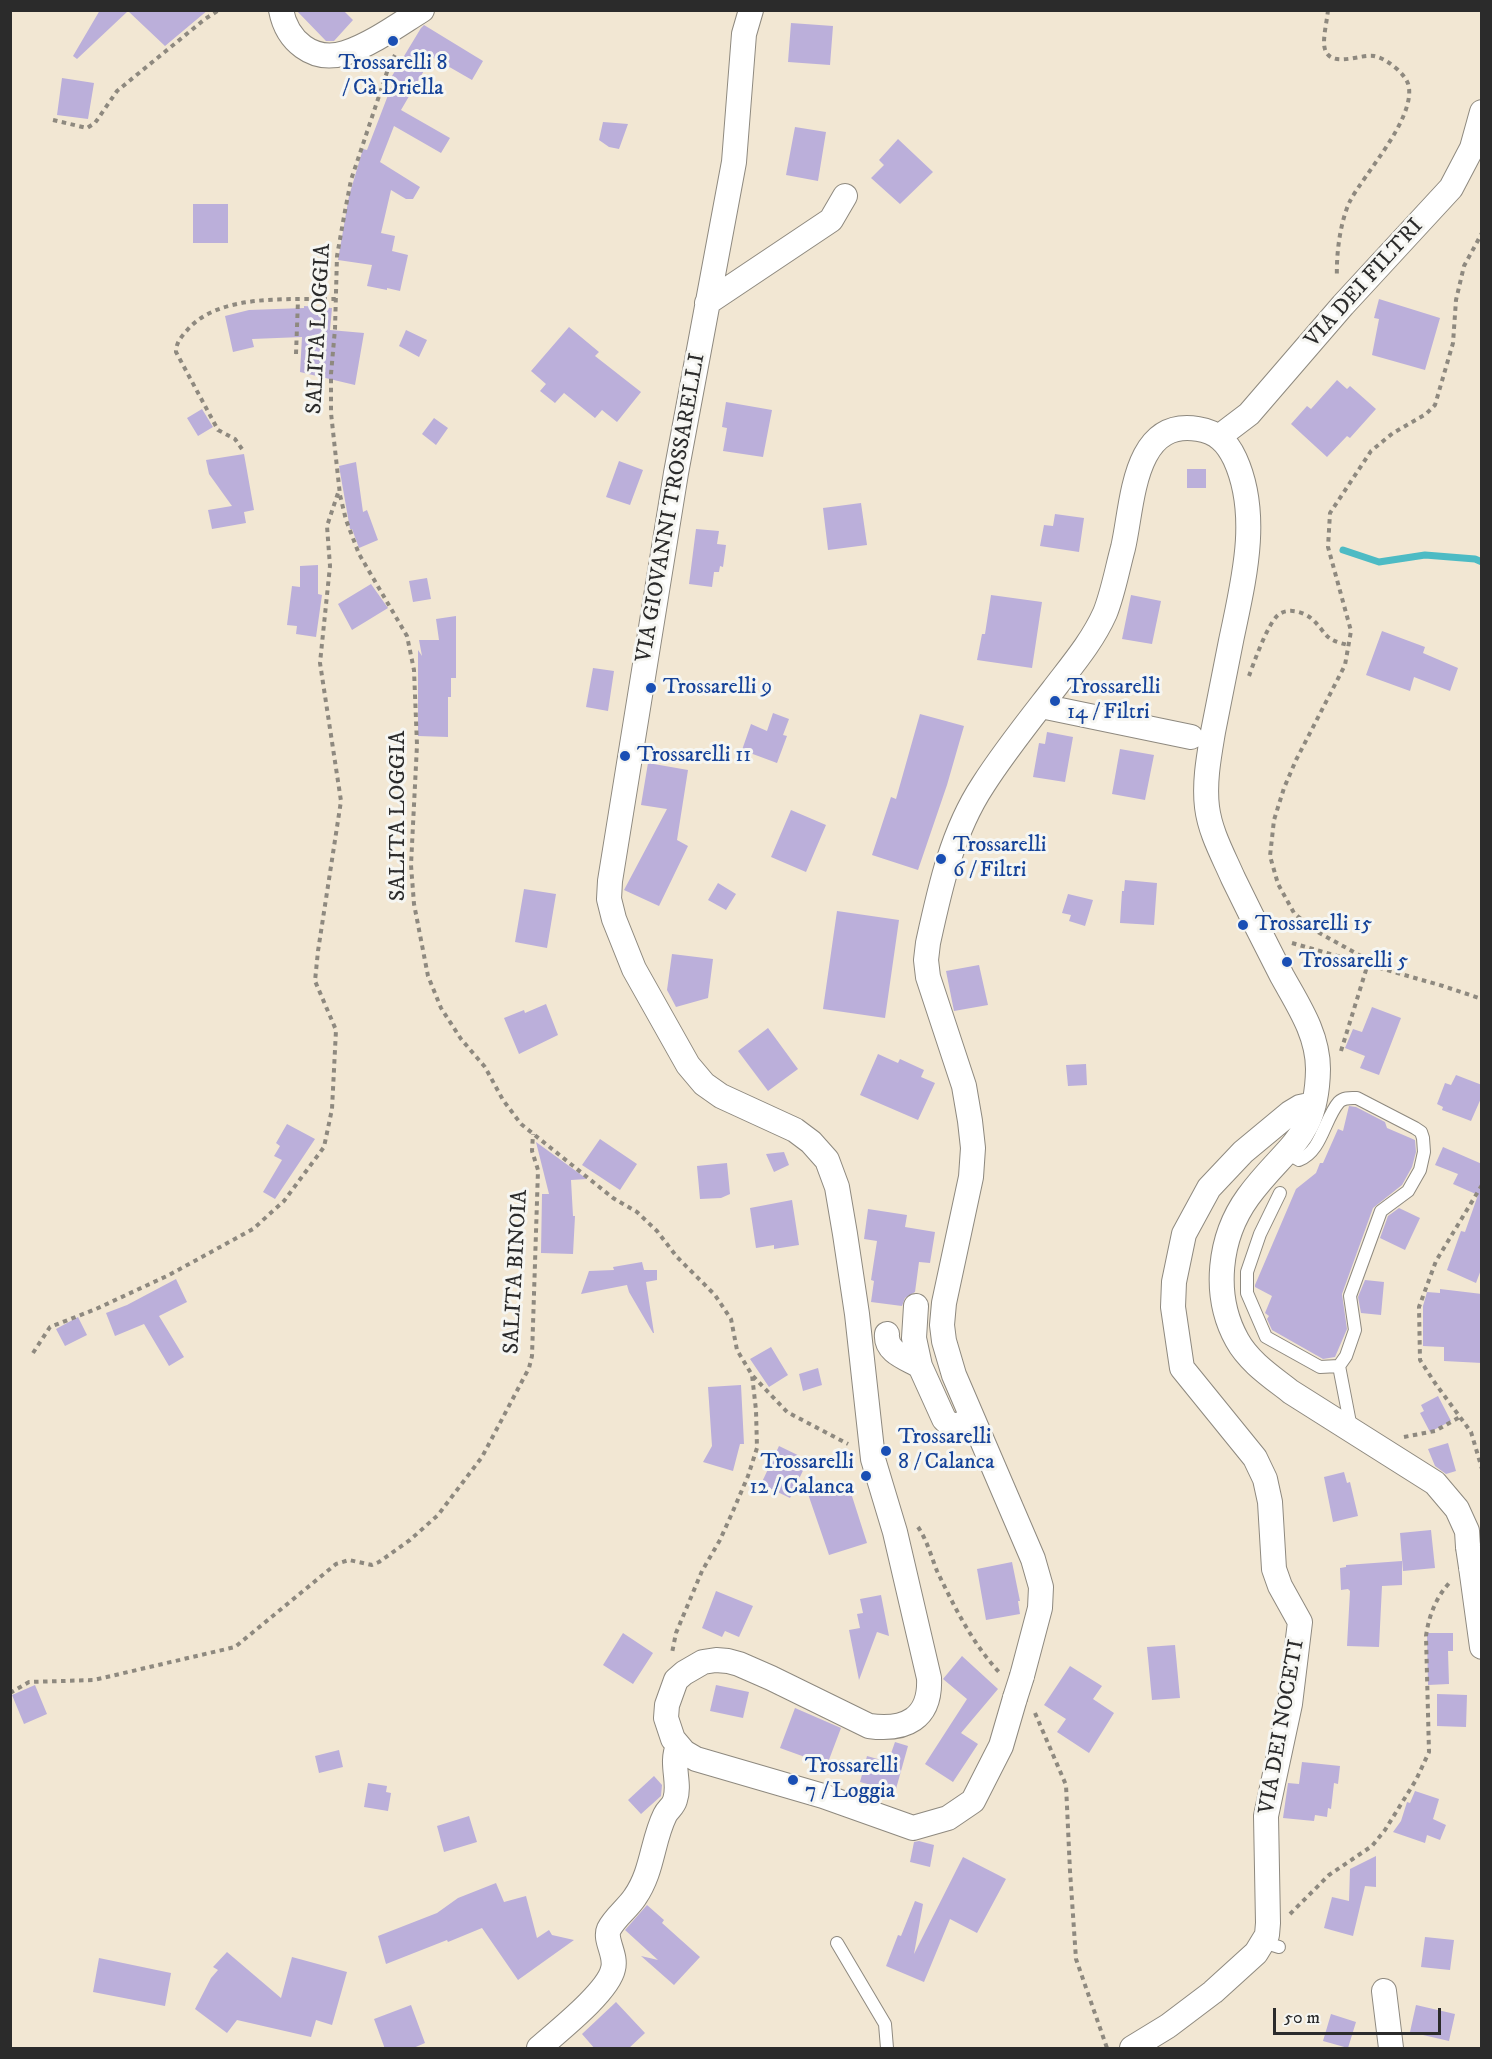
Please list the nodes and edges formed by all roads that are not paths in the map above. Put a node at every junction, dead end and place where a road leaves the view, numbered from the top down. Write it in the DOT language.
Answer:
graph roads {
  1 [pos="281,10"];
  2 [pos="751,10"];
  3 [pos="413,16"];
  4 [pos="1482,112"];
  5 [pos="845,196"];
  6 [pos="707,303"];
  7 [pos="1220,436"];
  8 [pos="1041,706"];
  9 [pos="1191,736"];
  10 [pos="1314,1104"];
  11 [pos="1287,1153"];
  12 [pos="1280,1193"];
  13 [pos="916,1306"];
  14 [pos="887,1334"];
  15 [pos="920,1366"];
  16 [pos="1339,1366"];
  17 [pos="972,1419"];
  18 [pos="1351,1429"];
  19 [pos="1482,1647"];
  20 [pos="678,1746"];
  21 [pos="837,1943"];
  22 [pos="1384,1991"];
  23 [pos="539,2049"];
  24 [pos="887,2049"];
  25 [pos="1132,2049"];
  26 [pos="1391,2049"];
  1 -- 3 [label="street"];
  2 -- 6 [label="street, VIA GIOVANNI TROSSARELLI"];
  4 -- 7 [label="street, VIA DEI FILTRI"];
  5 -- 6 [label="street"];
  6 -- 20 [label="street, VIA GIOVANNI TROSSARELLI"];
  7 -- 8 [label="street"];
  7 -- 10 [label="street"];
  8 -- 9 [label="street"];
  8 -- 17 [label="street"];
  10 -- 11 [label="street"];
  10 -- 25 [label="street, VIA DEI NOCETI"];
  11 -- 16 [label="lane"];
  11 -- 18 [label="street"];
  12 -- 16 [label="lane"];
  13 -- 15 [label="street"];
  14 -- 15 [label="street"];
  15 -- 17 [label="street"];
  16 -- 18 [label="lane"];
  17 -- 20 [label="street"];
  18 -- 19 [label="street"];
  20 -- 23 [label="street"];
  21 -- 24 [label="lane"];
  22 -- 26 [label="street"];
}
